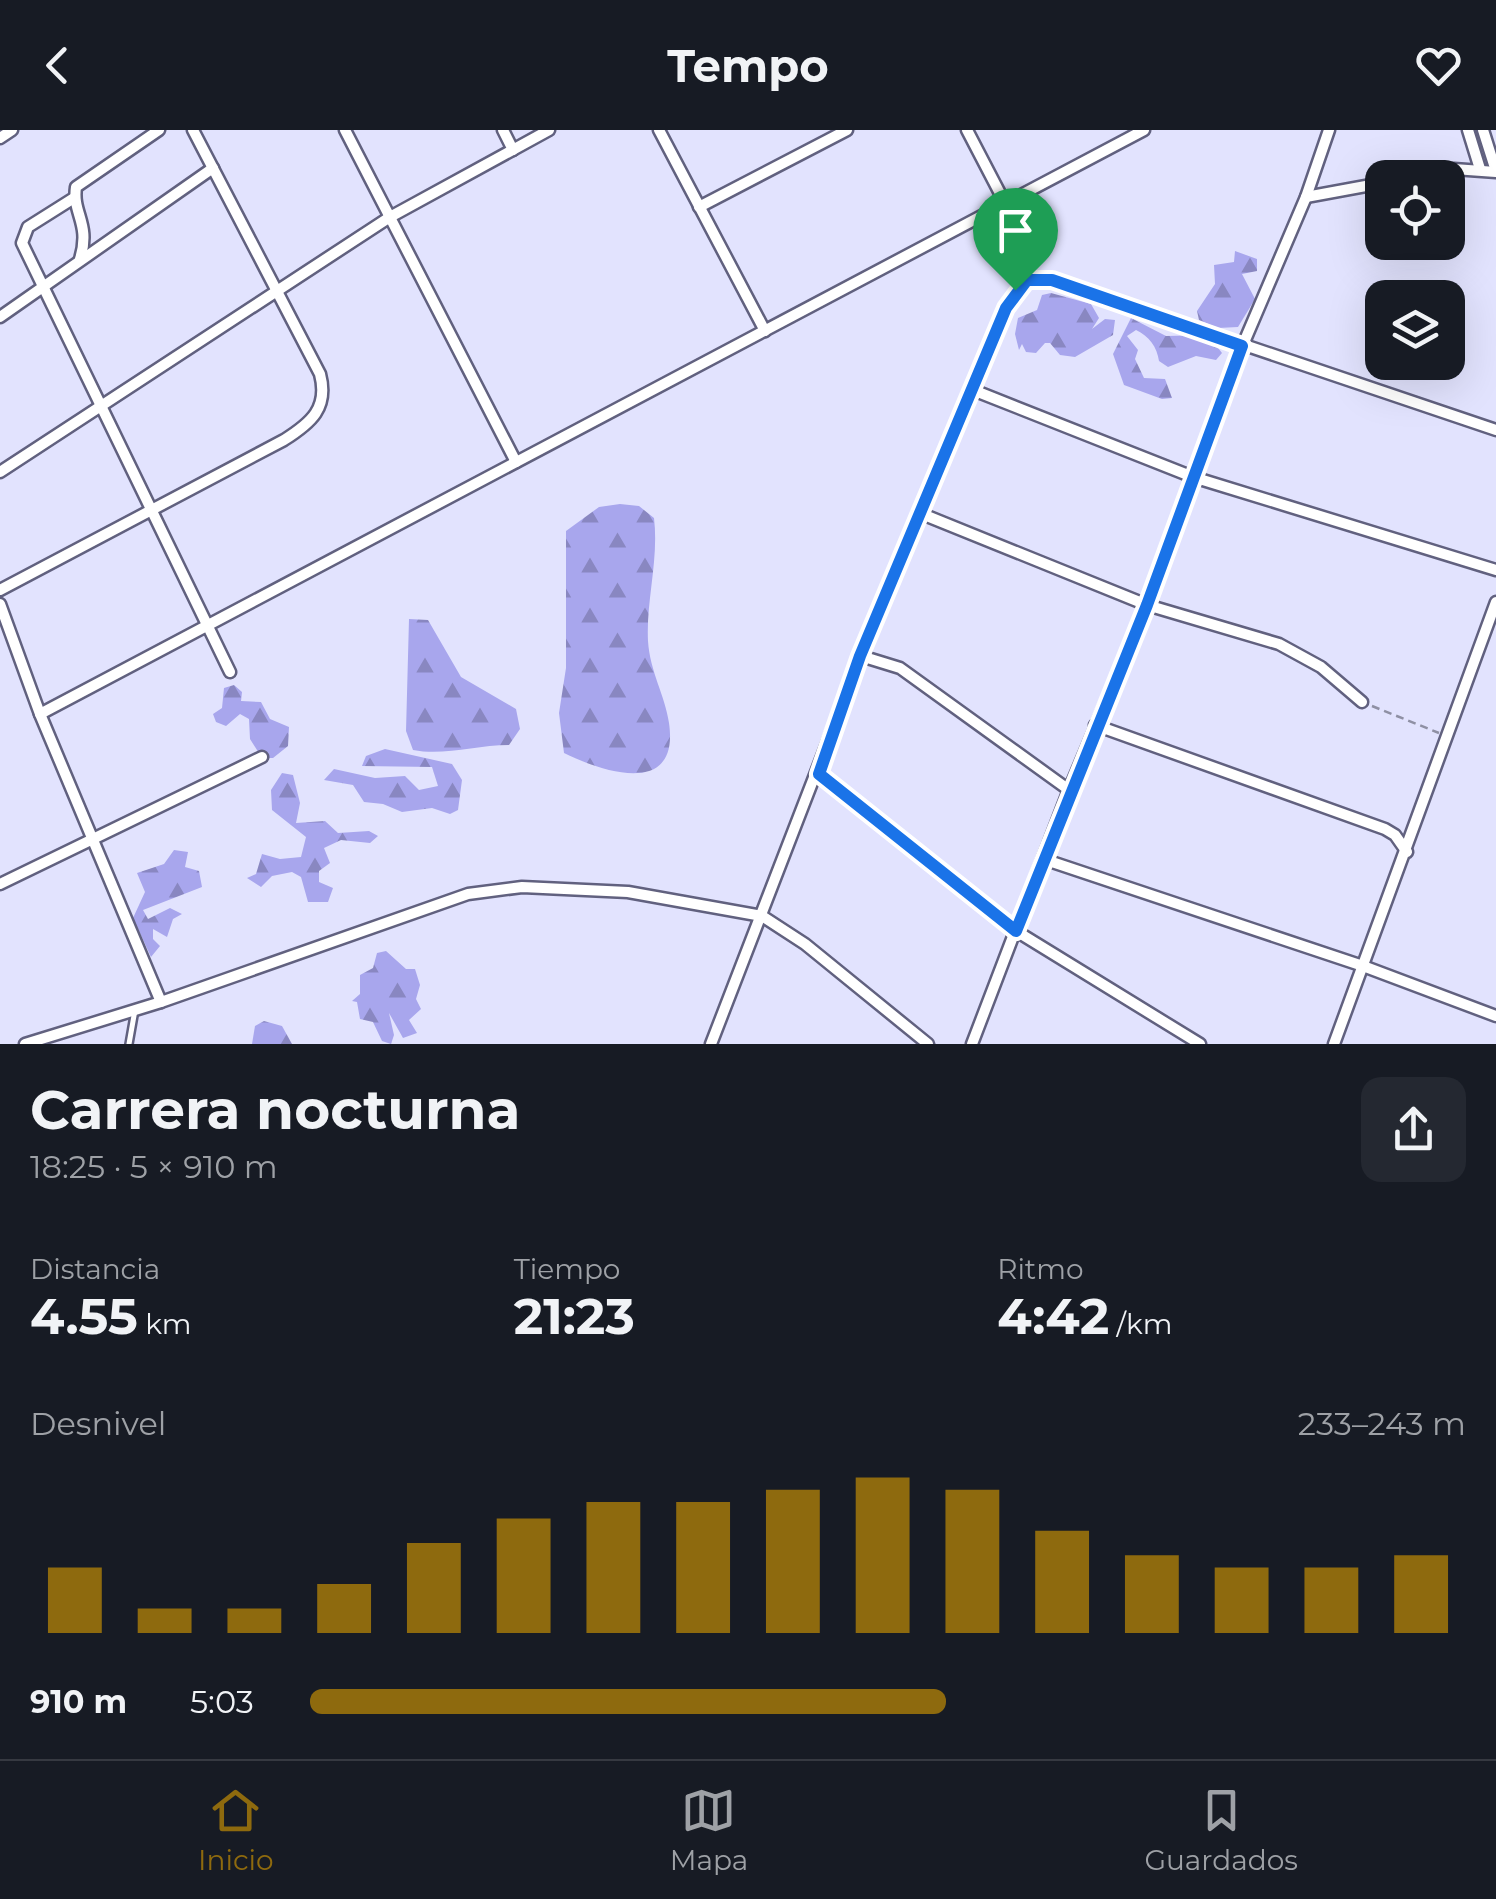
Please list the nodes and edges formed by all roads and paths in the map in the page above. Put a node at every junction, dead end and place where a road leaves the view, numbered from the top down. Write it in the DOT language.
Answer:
graph roads {
  1 [pos="12,130"];
  2 [pos="160,130"];
  3 [pos="194,130"];
  4 [pos="346,130"];
  5 [pos="503,130"];
  6 [pos="550,130"];
  7 [pos="658,130"];
  8 [pos="848,130"];
  9 [pos="967,130"];
  10 [pos="1144,130"];
  11 [pos="1329,130"];
  12 [pos="1468,130"];
  13 [pos="1483,130"];
  14 [pos="0,138"];
  15 [pos="513,150"];
  16 [pos="213,168"];
  17 [pos="1480,169"];
  18 [pos="1465,171"];
  19 [pos="1496,171"];
  20 [pos="1365,186"];
  21 [pos="1306,197"];
  22 [pos="74,198"];
  23 [pos="1005,203"];
  24 [pos="699,207"];
  25 [pos="390,217"];
  26 [pos="80,259"];
  27 [pos="46,286"];
  28 [pos="276,294"];
  29 [pos="0,318"];
  30 [pos="764,330"];
  31 [pos="1242,346"];
  32 [pos="972,390"];
  33 [pos="104,407"];
  34 [pos="1496,430"];
  35 [pos="516,462"];
  36 [pos="0,472"];
  37 [pos="1192,478"];
  38 [pos="154,512"];
  39 [pos="922,514"];
  40 [pos="1496,570"];
  41 [pos="0,590"];
  42 [pos="1496,602"];
  43 [pos="0,604"];
  44 [pos="1147,605"];
  45 [pos="208,625"];
  46 [pos="860,656"];
  47 [pos="230,672"];
  48 [pos="1362,702"];
  49 [pos="40,714"];
  50 [pos="1095,724"];
  51 [pos="1449,738"];
  52 [pos="262,757"];
  53 [pos="819,774"];
  54 [pos="1069,790"];
  55 [pos="94,836"];
  56 [pos="1407,852"];
  57 [pos="1043,858"];
  58 [pos="0,884"];
  59 [pos="762,916"];
  60 [pos="1016,931"];
  61 [pos="1363,966"];
  62 [pos="161,1002"];
  63 [pos="135,1010"];
  64 [pos="1496,1016"];
  65 [pos="25,1044"];
  66 [pos="129,1044"];
  67 [pos="711,1044"];
  68 [pos="928,1044"];
  69 [pos="972,1044"];
  70 [pos="1200,1044"];
  71 [pos="1334,1044"];
  1 -- 14 [label="street"];
  2 -- 22 [label="street"];
  3 -- 16 [label="street"];
  4 -- 25 [label="street"];
  5 -- 15 [label="street"];
  6 -- 15 [label="street"];
  7 -- 24 [label="street"];
  8 -- 24 [label="street"];
  9 -- 23 [label="street"];
  10 -- 23 [label="street"];
  11 -- 21 [label="street"];
  12 -- 17 [label="street"];
  13 -- 19 [label="street"];
  15 -- 25 [label="street"];
  16 -- 26 [label="street"];
  16 -- 28 [label="street"];
  17 -- 18 [label="street"];
  17 -- 19 [label="street"];
  20 -- 21 [label="street"];
  21 -- 31 [label="street"];
  22 -- 26 [label="street"];
  22 -- 27 [label="street"];
  23 -- 30 [label="street"];
  24 -- 30 [label="street"];
  25 -- 28 [label="street"];
  25 -- 35 [label="street"];
  26 -- 27 [label="street"];
  27 -- 29 [label="street"];
  27 -- 33 [label="street"];
  28 -- 33 [label="street"];
  28 -- 38 [label="street"];
  30 -- 35 [label="street"];
  31 -- 32 [label="street"];
  31 -- 34 [label="street"];
  31 -- 37 [label="street"];
  32 -- 37 [label="street"];
  32 -- 39 [label="street"];
  33 -- 36 [label="street"];
  33 -- 38 [label="street"];
  35 -- 45 [label="street"];
  37 -- 40 [label="street"];
  37 -- 44 [label="street"];
  38 -- 41 [label="street"];
  38 -- 45 [label="street"];
  39 -- 44 [label="street"];
  39 -- 46 [label="street"];
  42 -- 51 [label="street"];
  43 -- 49 [label="street"];
  44 -- 48 [label="street"];
  44 -- 50 [label="street"];
  45 -- 47 [label="street"];
  45 -- 49 [label="street"];
  46 -- 53 [label="street"];
  46 -- 54 [label="street"];
  48 -- 51 [label="path"];
  49 -- 55 [label="street"];
  50 -- 54 [label="street"];
  50 -- 56 [label="street"];
  51 -- 56 [label="street"];
  52 -- 55 [label="street"];
  53 -- 59 [label="street"];
  53 -- 60 [label="street"];
  54 -- 57 [label="street"];
  55 -- 58 [label="street"];
  55 -- 62 [label="street"];
  56 -- 61 [label="street"];
  57 -- 60 [label="street"];
  57 -- 61 [label="street"];
  59 -- 62 [label="street"];
  59 -- 67 [label="street"];
  59 -- 68 [label="street"];
  60 -- 69 [label="street"];
  60 -- 70 [label="street"];
  61 -- 64 [label="street"];
  61 -- 71 [label="street"];
  62 -- 63 [label="street"];
  63 -- 65 [label="street"];
  63 -- 66 [label="lane"];
}
